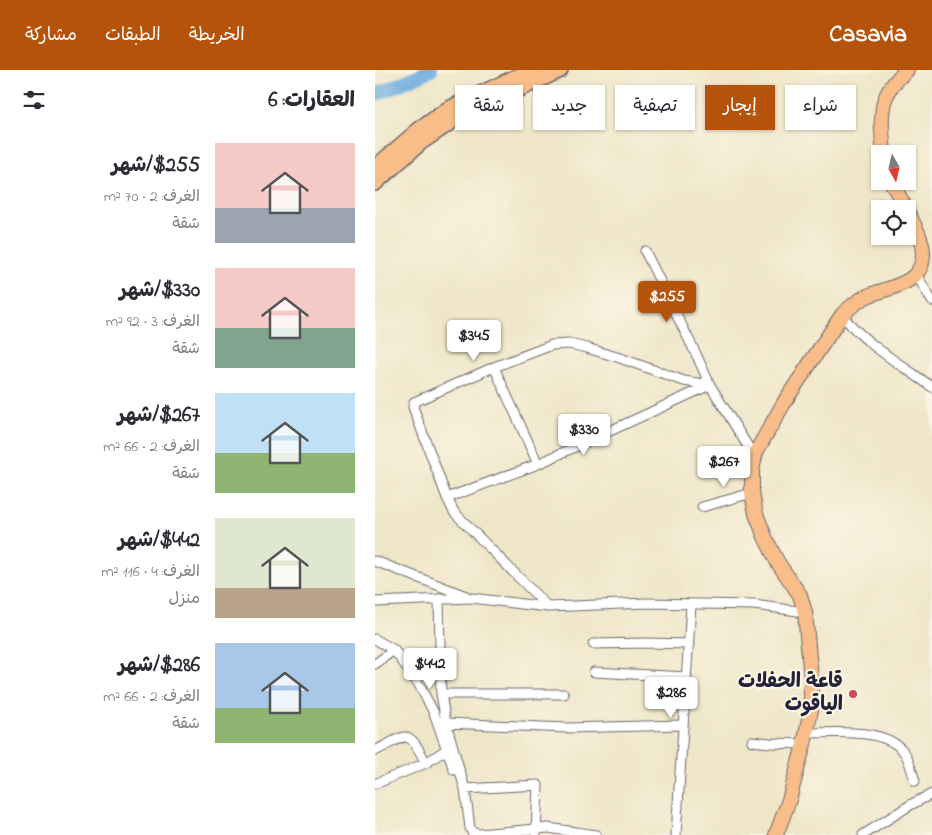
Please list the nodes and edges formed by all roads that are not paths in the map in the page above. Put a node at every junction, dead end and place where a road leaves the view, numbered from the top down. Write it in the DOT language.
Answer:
graph roads {
  1 [pos="531,70"];
  2 [pos="560,70"];
  3 [pos="907,70"];
  4 [pos="883,145"];
  5 [pos="375,168"];
  6 [pos="375,183"];
  7 [pos="916,230"];
  8 [pos="645,252"];
  9 [pos="916,274"];
  10 [pos="932,301"];
  11 [pos="842,315"];
  12 [pos="493,366"];
  13 [pos="710,385"];
  14 [pos="932,387"];
  15 [pos="755,458"];
  16 [pos="538,464"];
  17 [pos="752,492"];
  18 [pos="447,498"];
  19 [pos="702,507"];
  20 [pos="375,561"];
  21 [pos="471,598"];
  22 [pos="439,599"];
  23 [pos="375,602"];
  24 [pos="691,605"];
  25 [pos="548,607"];
  26 [pos="805,612"];
  27 [pos="375,639"];
  28 [pos="593,644"];
  29 [pos="689,644"];
  30 [pos="394,650"];
  31 [pos="375,664"];
  32 [pos="594,672"];
  33 [pos="687,677"];
  34 [pos="441,694"];
  35 [pos="564,694"];
  36 [pos="446,723"];
  37 [pos="683,725"];
  38 [pos="805,738"];
  39 [pos="752,741"];
  40 [pos="447,749"];
  41 [pos="375,751"];
  42 [pos="427,763"];
  43 [pos="915,781"];
  44 [pos="375,784"];
  45 [pos="465,789"];
  46 [pos="932,794"];
  47 [pos="467,808"];
  48 [pos="537,832"];
  49 [pos="596,835"];
  50 [pos="676,835"];
  51 [pos="776,835"];
  52 [pos="863,835"];
  1 -- 5 [label="highway"];
  2 -- 6 [label="highway"];
  3 -- 4 [label="main road"];
  7 -- 9 [label="main road"];
  8 -- 13 [label="street"];
  9 -- 10 [label="street"];
  9 -- 11 [label="main road"];
  11 -- 14 [label="street"];
  11 -- 15 [label="main road"];
  12 -- 13 [label="street"];
  12 -- 16 [label="street"];
  12 -- 18 [label="street"];
  13 -- 15 [label="street"];
  13 -- 16 [label="street"];
  15 -- 17 [label="main road"];
  16 -- 18 [label="street"];
  17 -- 19 [label="street"];
  17 -- 26 [label="main road"];
  18 -- 25 [label="street"];
  20 -- 21 [label="street"];
  21 -- 22 [label="street"];
  21 -- 25 [label="street"];
  22 -- 23 [label="street"];
  22 -- 34 [label="street"];
  24 -- 25 [label="street"];
  24 -- 26 [label="street"];
  24 -- 29 [label="street"];
  26 -- 38 [label="main road"];
  27 -- 30 [label="street"];
  28 -- 29 [label="street"];
  29 -- 33 [label="street"];
  30 -- 31 [label="street"];
  30 -- 40 [label="street"];
  32 -- 33 [label="street"];
  33 -- 37 [label="street"];
  34 -- 35 [label="street"];
  34 -- 36 [label="street"];
  36 -- 37 [label="street"];
  36 -- 45 [label="street"];
  37 -- 50 [label="street"];
  38 -- 39 [label="street"];
  38 -- 43 [label="street"];
  38 -- 51 [label="main road"];
  40 -- 42 [label="street"];
  40 -- 47 [label="street"];
  41 -- 42 [label="street"];
  42 -- 44 [label="street"];
  45 -- 47 [label="street"];
  45 -- 48 [label="street"];
  46 -- 52 [label="street"];
  47 -- 48 [label="street"];
  48 -- 49 [label="street"];
}
